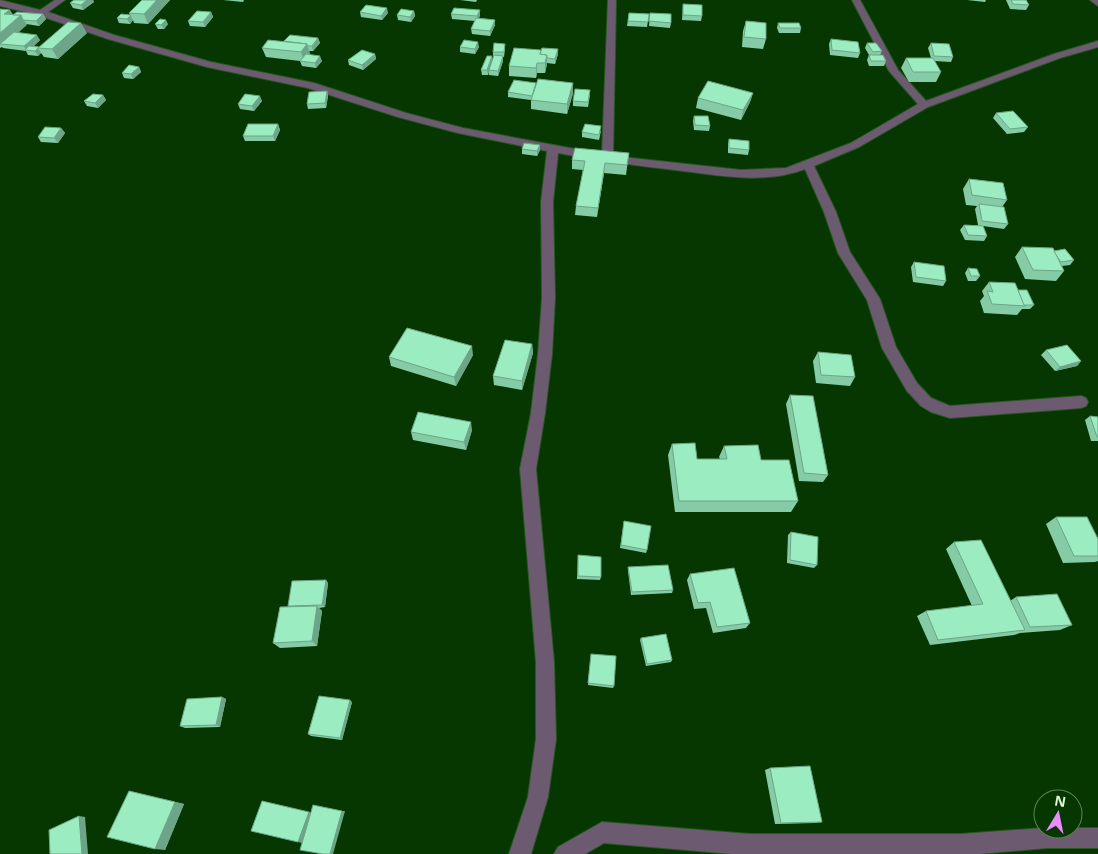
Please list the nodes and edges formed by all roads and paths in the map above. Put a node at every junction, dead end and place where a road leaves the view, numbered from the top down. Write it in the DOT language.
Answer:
graph roads {
  1 [pos="61,0"];
  2 [pos="612,0"];
  3 [pos="856,0"];
  4 [pos="1094,0"];
  5 [pos="0,3"];
  6 [pos="1098,4"];
  7 [pos="41,13"];
  8 [pos="1098,44"];
  9 [pos="924,105"];
  10 [pos="553,149"];
  11 [pos="607,159"];
  12 [pos="808,164"];
  13 [pos="1082,402"];
  14 [pos="1098,838"];
  15 [pos="520,854"];
  16 [pos="565,854"];
  1 -- 7 [label="street"];
  2 -- 11 [label="street"];
  3 -- 9 [label="street"];
  4 -- 6 [label="street"];
  5 -- 7 [label="street"];
  7 -- 10 [label="street"];
  8 -- 9 [label="street"];
  9 -- 12 [label="street"];
  10 -- 11 [label="street"];
  10 -- 15 [label="street"];
  11 -- 12 [label="street"];
  12 -- 13 [label="street"];
  14 -- 16 [label="street"];
}
